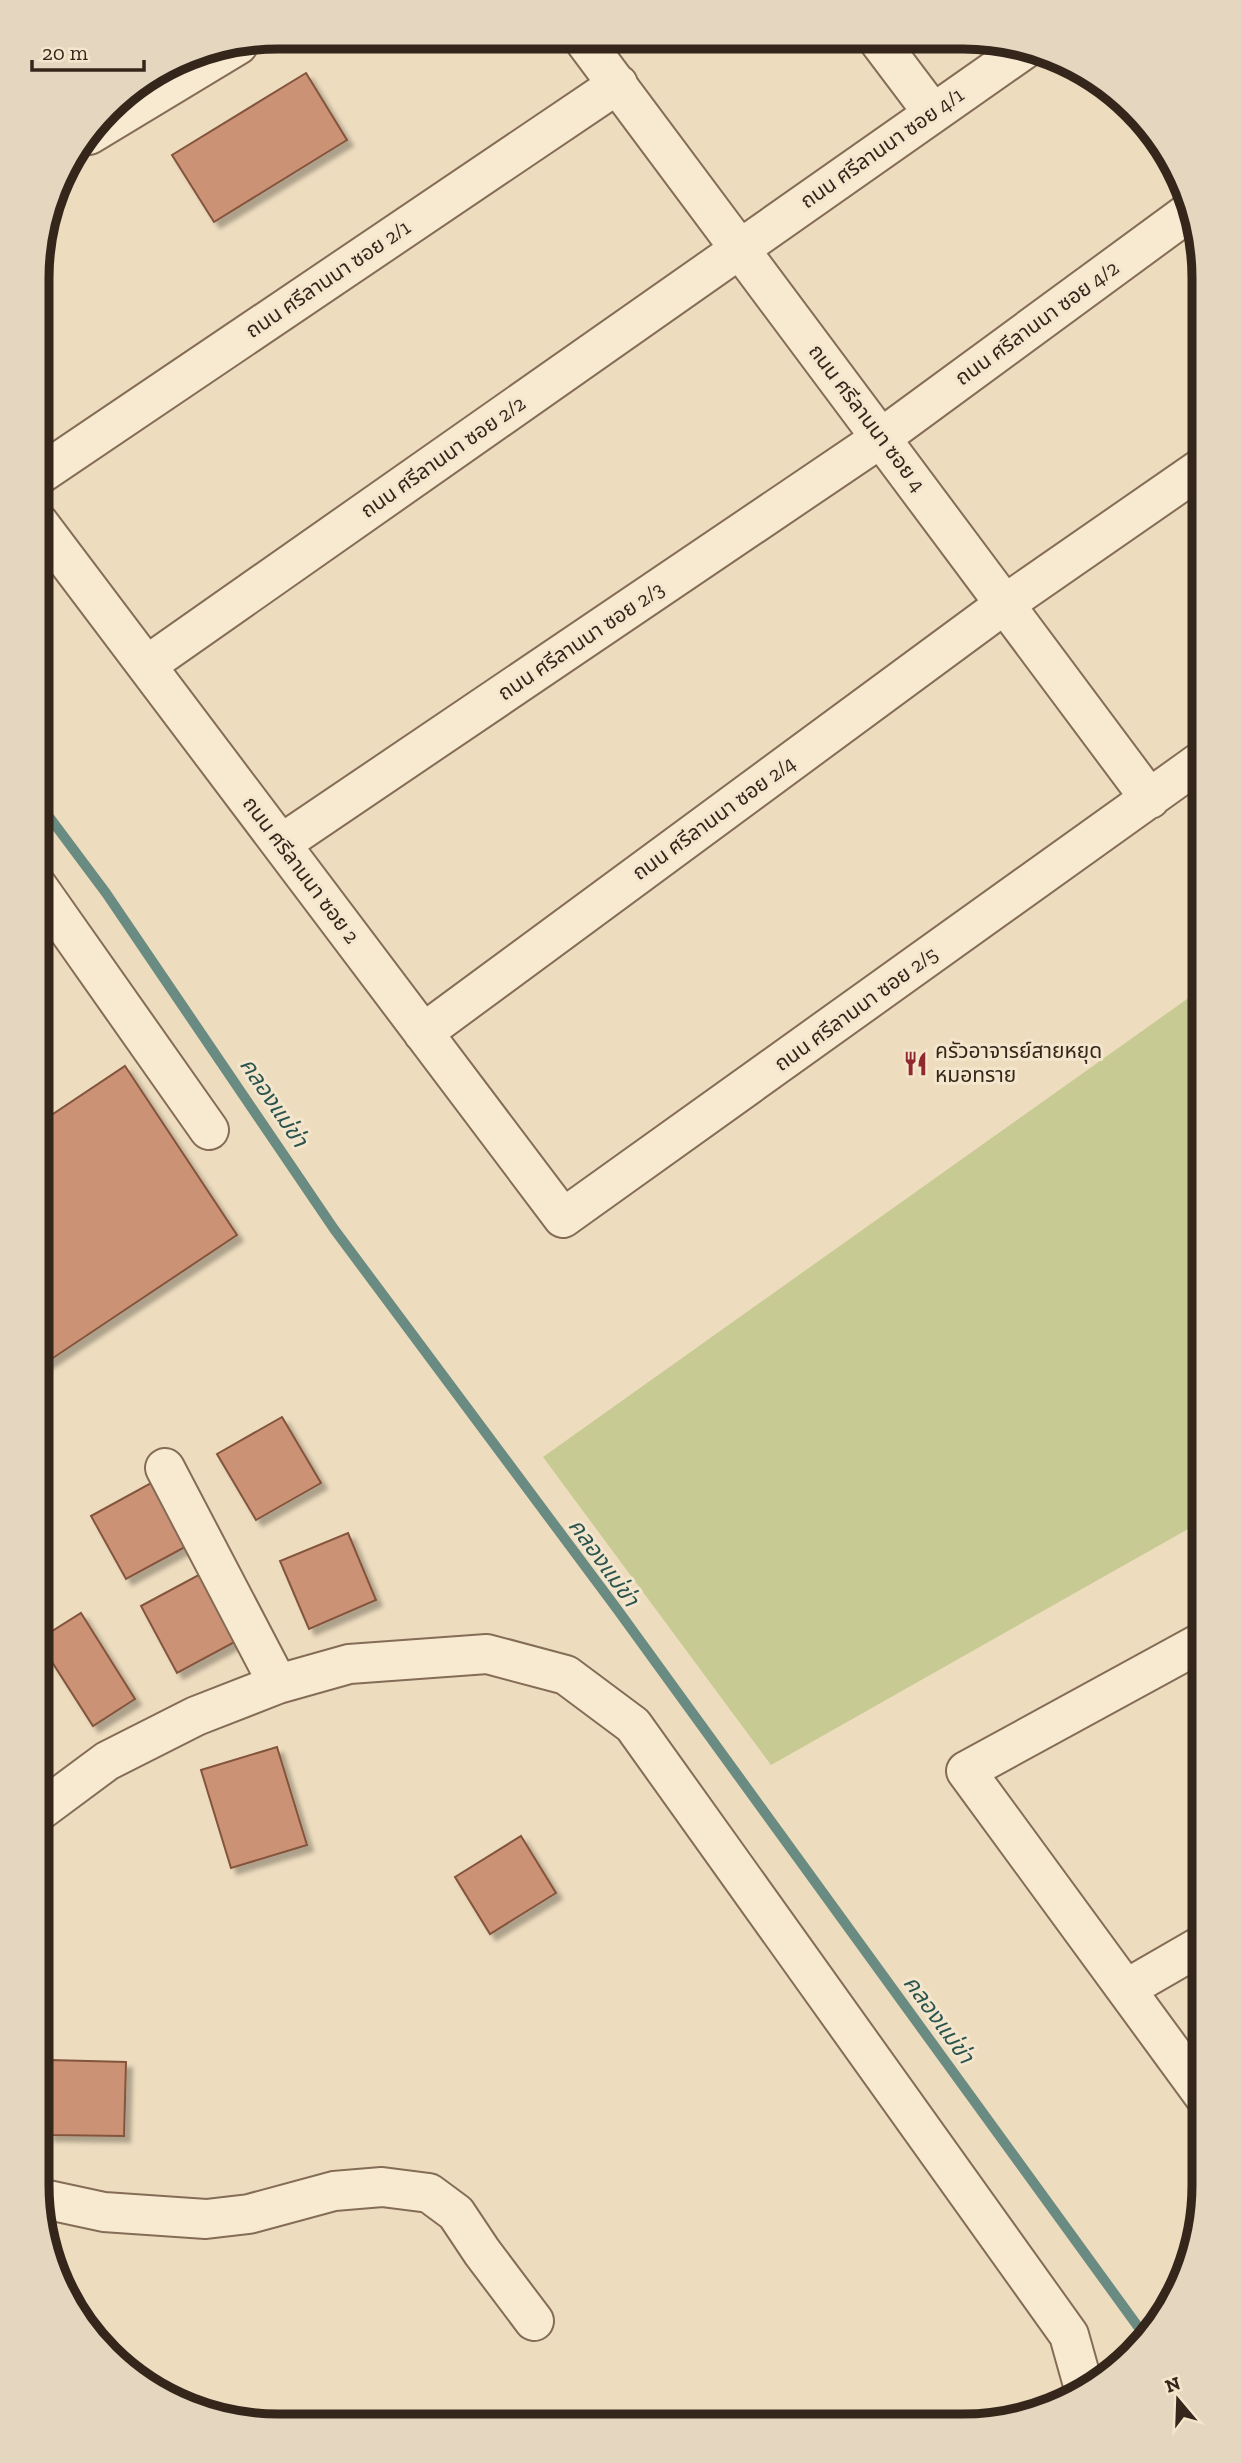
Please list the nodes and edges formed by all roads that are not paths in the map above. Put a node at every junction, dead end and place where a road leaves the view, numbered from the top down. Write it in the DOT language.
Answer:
graph roads {
  1 [pos="591,49"];
  2 [pos="885,49"];
  3 [pos="1016,55"];
  4 [pos="215,58"];
  5 [pos="618,85"];
  6 [pos="933,113"];
  7 [pos="111,122"];
  8 [pos="1183,216"];
  9 [pos="740,248"];
  10 [pos="881,438"];
  11 [pos="49,468"];
  12 [pos="1192,474"];
  13 [pos="49,536"];
  14 [pos="1005,604"];
  15 [pos="147,665"];
  16 [pos="1192,768"];
  17 [pos="1150,799"];
  18 [pos="281,844"];
  19 [pos="49,903"];
  20 [pos="423,1032"];
  21 [pos="209,1130"];
  22 [pos="563,1218"];
  23 [pos="164,1468"];
  24 [pos="1192,1648"];
  25 [pos="278,1684"];
  26 [pos="49,1804"];
  27 [pos="1192,1951"];
  28 [pos="1126,1989"];
  29 [pos="1192,2080"];
  30 [pos="50,2200"];
  31 [pos="534,2321"];
  32 [pos="1082,2381"];
  1 -- 5 [label="street, ถนน ศรีลานนา ซอย 4"];
  2 -- 6 [label="street"];
  3 -- 6 [label="street, ถนน ศรีลานนา ซอย 4/1"];
  4 -- 7 [label="street"];
  5 -- 9 [label="street, ถนน ศรีลานนา ซอย 4"];
  5 -- 11 [label="street, ถนน ศรีลานนา ซอย 2/1"];
  6 -- 9 [label="street, ถนน ศรีลานนา ซอย 4/1"];
  8 -- 10 [label="street, ถนน ศรีลานนา ซอย 4/2"];
  9 -- 10 [label="street, ถนน ศรีลานนา ซอย 4"];
  9 -- 15 [label="street, ถนน ศรีลานนา ซอย 2/2"];
  10 -- 14 [label="street, ถนน ศรีลานนา ซอย 4"];
  10 -- 18 [label="street, ถนน ศรีลานนา ซอย 2/3"];
  12 -- 14 [label="street, ถนน ศรีลานนา ซอย 2/4"];
  13 -- 15 [label="street, ถนน ศรีลานนา ซอย 2"];
  14 -- 17 [label="street, ถนน ศรีลานนา ซอย 4"];
  14 -- 20 [label="street, ถนน ศรีลานนา ซอย 2/4"];
  15 -- 18 [label="street, ถนน ศรีลานนา ซอย 2"];
  16 -- 17 [label="street, ถนน ศรีลานนา ซอย 2/5"];
  17 -- 22 [label="street, ถนน ศรีลานนา ซอย 2/5"];
  18 -- 20 [label="street, ถนน ศรีลานนา ซอย 2"];
  19 -- 21 [label="street"];
  20 -- 22 [label="street, ถนน ศรีลานนา ซอย 2"];
  23 -- 25 [label="street"];
  24 -- 28 [label="street"];
  25 -- 26 [label="street"];
  25 -- 32 [label="street"];
  27 -- 28 [label="street"];
  28 -- 29 [label="street"];
  30 -- 31 [label="street"];
}
